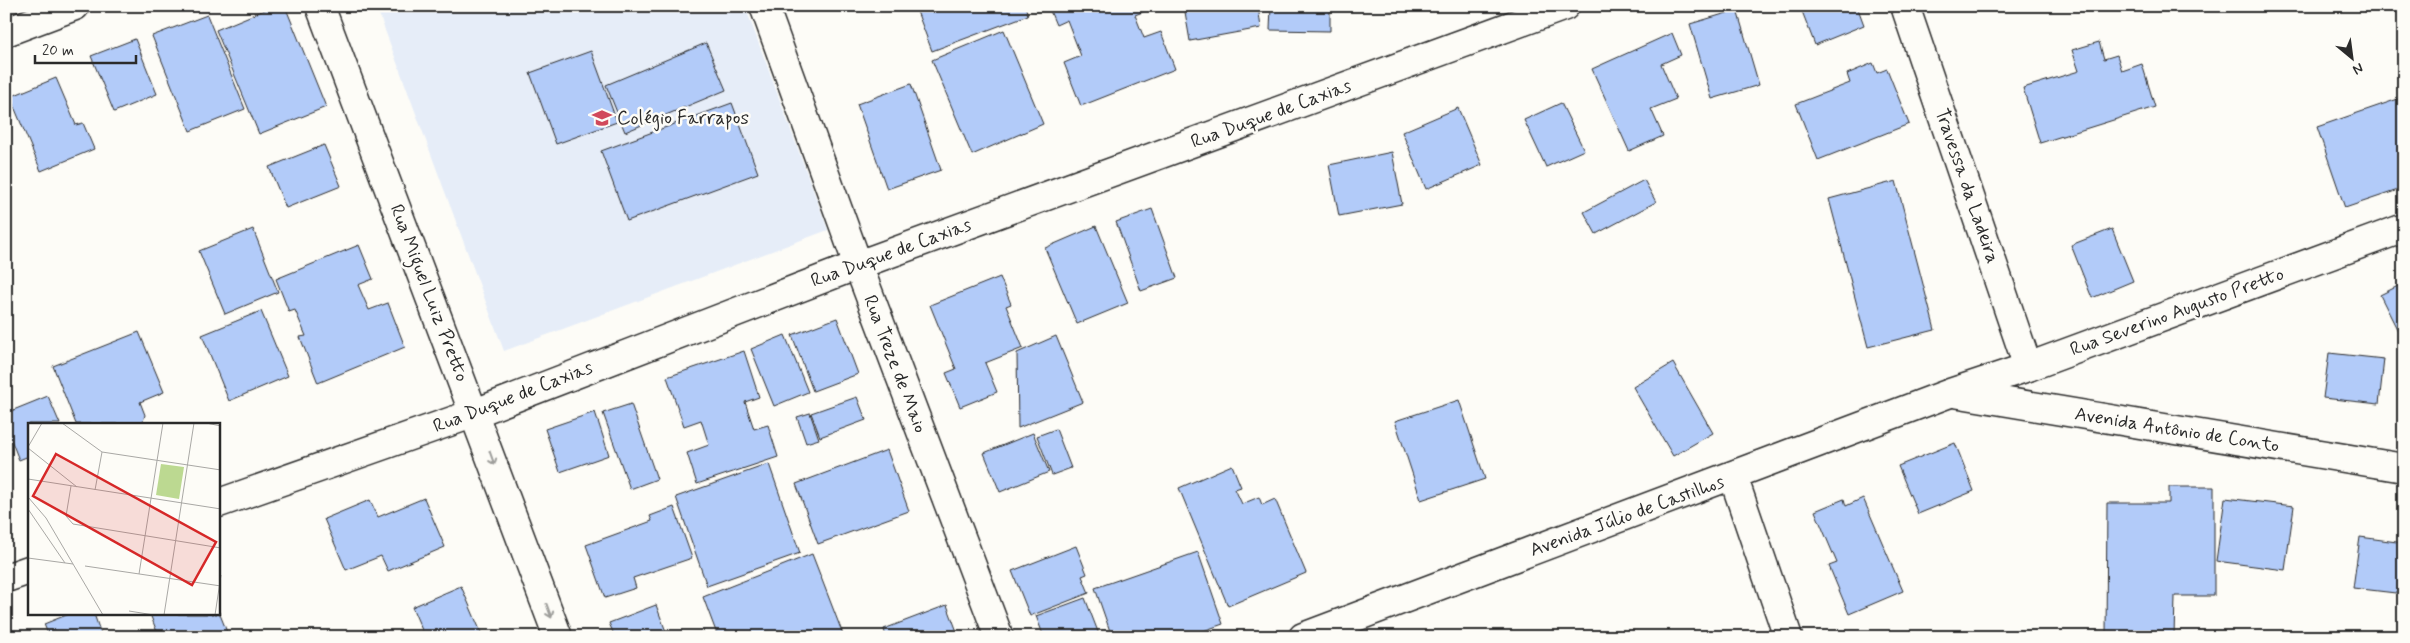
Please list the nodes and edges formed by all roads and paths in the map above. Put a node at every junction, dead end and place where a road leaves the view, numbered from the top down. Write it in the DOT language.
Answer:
graph roads {
  1 [pos="75,6"];
  2 [pos="320,6"];
  3 [pos="764,6"];
  4 [pos="1565,6"];
  5 [pos="1905,6"];
  6 [pos="6,32"];
  7 [pos="2404,228"];
  8 [pos="858,265"];
  9 [pos="2028,366"];
  10 [pos="1950,393"];
  11 [pos="475,413"];
  12 [pos="2404,468"];
  13 [pos="1733,476"];
  14 [pos="220,503"];
  15 [pos="28,570"];
  16 [pos="6,578"];
  17 [pos="558,637"];
  18 [pos="999,637"];
  19 [pos="1303,637"];
  20 [pos="1788,637"];
  1 -- 6 [label="street"];
  2 -- 11 [label="street, Rua Miguel Luiz Pretto"];
  3 -- 8 [label="street, Rua Treze de Maio"];
  4 -- 8 [label="street, Rua Duque de Caxias"];
  5 -- 9 [label="street, Travessa da Ladeira"];
  7 -- 9 [label="street, Rua Severino Augusto Pretto"];
  8 -- 11 [label="street, Rua Duque de Caxias"];
  8 -- 18 [label="street, Rua Treze de Maio"];
  9 -- 10 [label="street, Rua Severino Augusto Pretto"];
  10 -- 12 [label="street, Avenida Antônio de Conto"];
  10 -- 13 [label="street, Avenida Júlio de Castilhos"];
  11 -- 14 [label="street, Rua Duque de Caxias"];
  11 -- 17 [label="street, Rua Miguel Luiz Pretto, one-way"];
  13 -- 19 [label="street, Avenida Júlio de Castilhos"];
  13 -- 20 [label="street"];
  15 -- 16 [label="street"];
}
